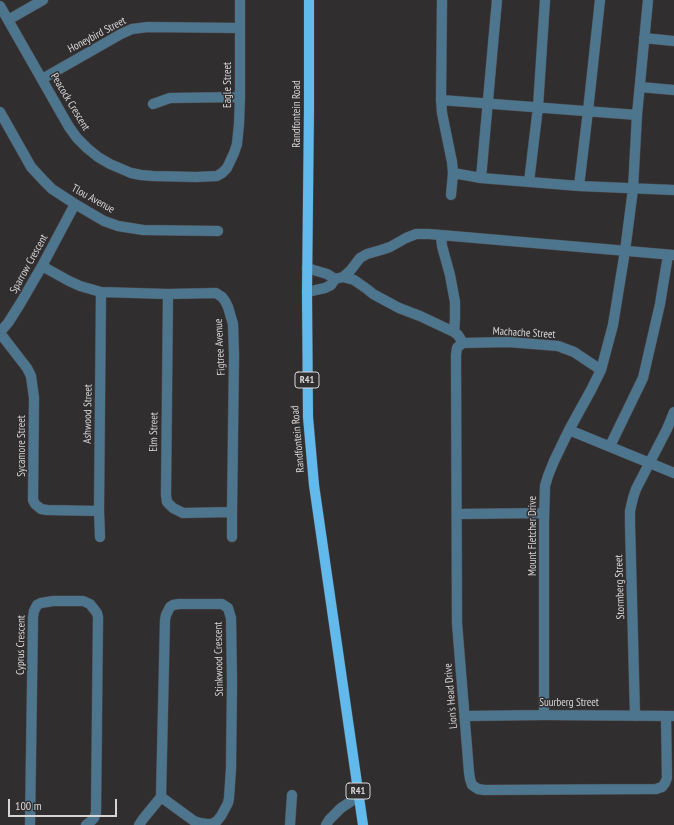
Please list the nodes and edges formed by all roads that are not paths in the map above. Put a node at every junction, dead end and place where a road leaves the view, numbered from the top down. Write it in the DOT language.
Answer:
graph roads {
  1 [pos="43,0"];
  2 [pos="240,0"];
  3 [pos="309,0"];
  4 [pos="442,0"];
  5 [pos="497,0"];
  6 [pos="545,0"];
  7 [pos="600,0"];
  8 [pos="648,0"];
  9 [pos="0,6"];
  10 [pos="8,20"];
  11 [pos="240,28"];
  12 [pos="644,38"];
  13 [pos="674,41"];
  14 [pos="42,79"];
  15 [pos="640,87"];
  16 [pos="674,90"];
  17 [pos="240,97"];
  18 [pos="442,100"];
  19 [pos="488,103"];
  20 [pos="153,104"];
  21 [pos="538,107"];
  22 [pos="588,111"];
  23 [pos="0,112"];
  24 [pos="637,115"];
  25 [pos="227,168"];
  26 [pos="453,173"];
  27 [pos="481,178"];
  28 [pos="529,182"];
  29 [pos="579,186"];
  30 [pos="633,189"];
  31 [pos="674,190"];
  32 [pos="451,195"];
  33 [pos="75,204"];
  34 [pos="218,231"];
  35 [pos="441,236"];
  36 [pos="625,251"];
  37 [pos="671,255"];
  38 [pos="42,266"];
  39 [pos="307,268"];
  40 [pos="339,278"];
  41 [pos="101,292"];
  42 [pos="307,292"];
  43 [pos="168,294"];
  44 [pos="454,332"];
  45 [pos="0,333"];
  46 [pos="463,343"];
  47 [pos="601,370"];
  48 [pos="674,412"];
  49 [pos="671,428"];
  50 [pos="570,430"];
  51 [pos="610,446"];
  52 [pos="649,462"];
  53 [pos="674,473"];
  54 [pos="99,511"];
  55 [pos="232,512"];
  56 [pos="544,513"];
  57 [pos="457,514"];
  58 [pos="100,537"];
  59 [pos="232,537"];
  60 [pos="544,715"];
  61 [pos="465,716"];
  62 [pos="635,716"];
  63 [pos="670,716"];
  64 [pos="292,795"];
  65 [pos="359,796"];
  66 [pos="160,797"];
  67 [pos="30,825"];
  68 [pos="86,825"];
  69 [pos="139,825"];
  70 [pos="290,825"];
  71 [pos="326,825"];
  72 [pos="363,825"];
  1 -- 10 [label="street"];
  2 -- 11 [label="street, Eagle Street"];
  3 -- 39 [label="main road, Randfontein Road / R41"];
  4 -- 18 [label="street"];
  5 -- 19 [label="street"];
  6 -- 21 [label="street"];
  7 -- 22 [label="street"];
  8 -- 12 [label="street, Mount Fletcher Drive"];
  9 -- 10 [label="street, Peacock Crescent"];
  10 -- 14 [label="street, Peacock Crescent"];
  11 -- 14 [label="street, Honeybird Street"];
  11 -- 17 [label="street, Eagle Street"];
  12 -- 13 [label="street"];
  12 -- 15 [label="street, Mount Fletcher Drive"];
  14 -- 25 [label="street, Peacock Crescent"];
  15 -- 16 [label="street"];
  15 -- 24 [label="street, Mount Fletcher Drive"];
  17 -- 20 [label="street"];
  17 -- 25 [label="street, Eagle Street"];
  18 -- 19 [label="street"];
  18 -- 26 [label="street"];
  19 -- 21 [label="street"];
  19 -- 27 [label="street"];
  21 -- 22 [label="street"];
  21 -- 28 [label="street"];
  22 -- 24 [label="street"];
  22 -- 29 [label="street"];
  23 -- 33 [label="street, Tlou Avenue"];
  24 -- 30 [label="street, Mount Fletcher Drive"];
  26 -- 27 [label="street"];
  26 -- 32 [label="street"];
  27 -- 28 [label="street"];
  28 -- 29 [label="street"];
  29 -- 30 [label="street"];
  30 -- 31 [label="street"];
  30 -- 36 [label="street, Mount Fletcher Drive"];
  33 -- 34 [label="street, Tlou Avenue"];
  33 -- 38 [label="street, Sparrow Crescent"];
  35 -- 36 [label="street"];
  35 -- 40 [label="street"];
  35 -- 44 [label="street"];
  36 -- 37 [label="street"];
  36 -- 47 [label="street, Mount Fletcher Drive"];
  37 -- 51 [label="street"];
  38 -- 41 [label="street, Figtree Avenue"];
  38 -- 45 [label="street, Sparrow Crescent"];
  39 -- 40 [label="street"];
  39 -- 42 [label="main road, Randfontein Road / R41"];
  40 -- 42 [label="street"];
  40 -- 44 [label="street"];
  41 -- 43 [label="street, Figtree Avenue"];
  41 -- 54 [label="street, Ashwood Street"];
  42 -- 65 [label="main road, Randfontein Road / R41"];
  43 -- 55 [label="street, Figtree Avenue"];
  43 -- 55 [label="street, Elm Street"];
  44 -- 46 [label="street"];
  45 -- 54 [label="street, Sycamore Street"];
  46 -- 47 [label="street, Machache Street"];
  46 -- 57 [label="street, Lion's Head Drive"];
  47 -- 50 [label="street, Mount Fletcher Drive"];
  48 -- 49 [label="street, Stormberg Street"];
  49 -- 52 [label="street, Stormberg Street"];
  50 -- 51 [label="street"];
  50 -- 56 [label="street, Mount Fletcher Drive"];
  51 -- 52 [label="street"];
  52 -- 53 [label="street"];
  52 -- 62 [label="street, Stormberg Street"];
  54 -- 58 [label="street, Ashwood Street"];
  55 -- 59 [label="street, Figtree Avenue"];
  56 -- 57 [label="street"];
  56 -- 60 [label="street, Mount Fletcher Drive"];
  57 -- 61 [label="street, Lion's Head Drive"];
  60 -- 61 [label="street, Suurberg Street"];
  60 -- 62 [label="street, Suurberg Street"];
  61 -- 63 [label="street, Lion's Head Drive"];
  62 -- 63 [label="street, Suurberg Street"];
  64 -- 70 [label="street"];
  65 -- 71 [label="street"];
  65 -- 72 [label="main road, Randfontein Road / R41"];
  66 -- 66 [label="street, Stinkwood Crescent"];
  66 -- 69 [label="street"];
  67 -- 68 [label="street, Cyprus Crescent"];
}
